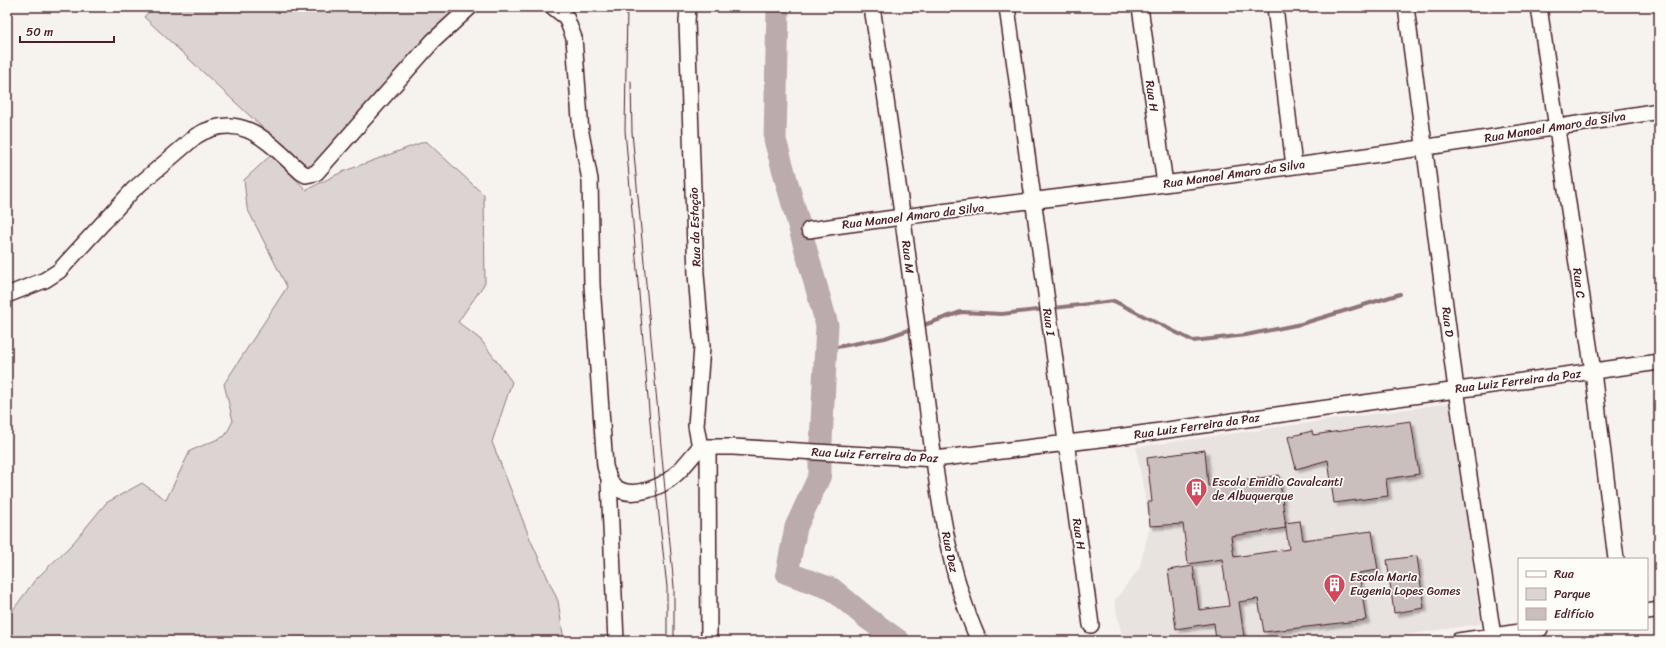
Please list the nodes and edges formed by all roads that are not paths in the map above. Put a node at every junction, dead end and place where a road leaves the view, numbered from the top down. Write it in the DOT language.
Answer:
graph roads {
  1 [pos="470,7"];
  2 [pos="553,7"];
  3 [pos="688,7"];
  4 [pos="872,7"];
  5 [pos="1007,7"];
  6 [pos="1140,7"];
  7 [pos="1275,7"];
  8 [pos="1406,7"];
  9 [pos="1539,7"];
  10 [pos="1659,111"];
  11 [pos="1557,127"];
  12 [pos="1426,148"];
  13 [pos="1294,166"];
  14 [pos="1165,184"];
  15 [pos="1032,201"];
  16 [pos="903,216"];
  17 [pos="809,230"];
  18 [pos="7,295"];
  19 [pos="1659,362"];
  20 [pos="1592,372"];
  21 [pos="1456,389"];
  22 [pos="1067,443"];
  23 [pos="704,447"];
  24 [pos="935,459"];
  25 [pos="610,481"];
  26 [pos="1616,558"];
  27 [pos="1659,610"];
  28 [pos="1648,612"];
  29 [pos="1091,625"];
  30 [pos="1533,630"];
  31 [pos="1493,636"];
  32 [pos="616,641"];
  33 [pos="709,641"];
  34 [pos="979,641"];
  35 [pos="1458,641"];
  1 -- 18 [label="street"];
  2 -- 25 [label="street"];
  3 -- 23 [label="street, Rua da Estação"];
  4 -- 16 [label="street, Rua M"];
  5 -- 15 [label="street, Rua I"];
  6 -- 14 [label="street, Rua H"];
  7 -- 13 [label="street"];
  8 -- 12 [label="street, Rua D"];
  9 -- 11 [label="street, Rua C"];
  10 -- 11 [label="street, Rua Manoel Amaro da Silva"];
  11 -- 12 [label="street, Rua Manoel Amaro da Silva"];
  11 -- 20 [label="street, Rua C"];
  12 -- 13 [label="street, Rua Manoel Amaro da Silva"];
  12 -- 21 [label="street, Rua D"];
  13 -- 14 [label="street, Rua Manoel Amaro da Silva"];
  14 -- 15 [label="street, Rua Manoel Amaro da Silva"];
  15 -- 16 [label="street, Rua Manoel Amaro da Silva"];
  15 -- 22 [label="street, Rua I"];
  16 -- 17 [label="street, Rua Manoel Amaro da Silva"];
  16 -- 24 [label="street, Rua M"];
  19 -- 20 [label="street, Rua Luiz Ferreira da Paz"];
  20 -- 21 [label="street, Rua Luiz Ferreira da Paz"];
  20 -- 26 [label="street, Rua C"];
  21 -- 22 [label="street, Rua Luiz Ferreira da Paz"];
  21 -- 31 [label="street, Rua D"];
  22 -- 24 [label="street, Rua Luiz Ferreira da Paz"];
  22 -- 29 [label="street, Rua H"];
  23 -- 24 [label="street, Rua Luiz Ferreira da Paz"];
  23 -- 25 [label="street"];
  23 -- 33 [label="street, Rua da Estação"];
  24 -- 34 [label="street, Rua Dez"];
  25 -- 32 [label="street"];
  27 -- 28 [label="street"];
  30 -- 31 [label="street"];
  31 -- 35 [label="street"];
}
